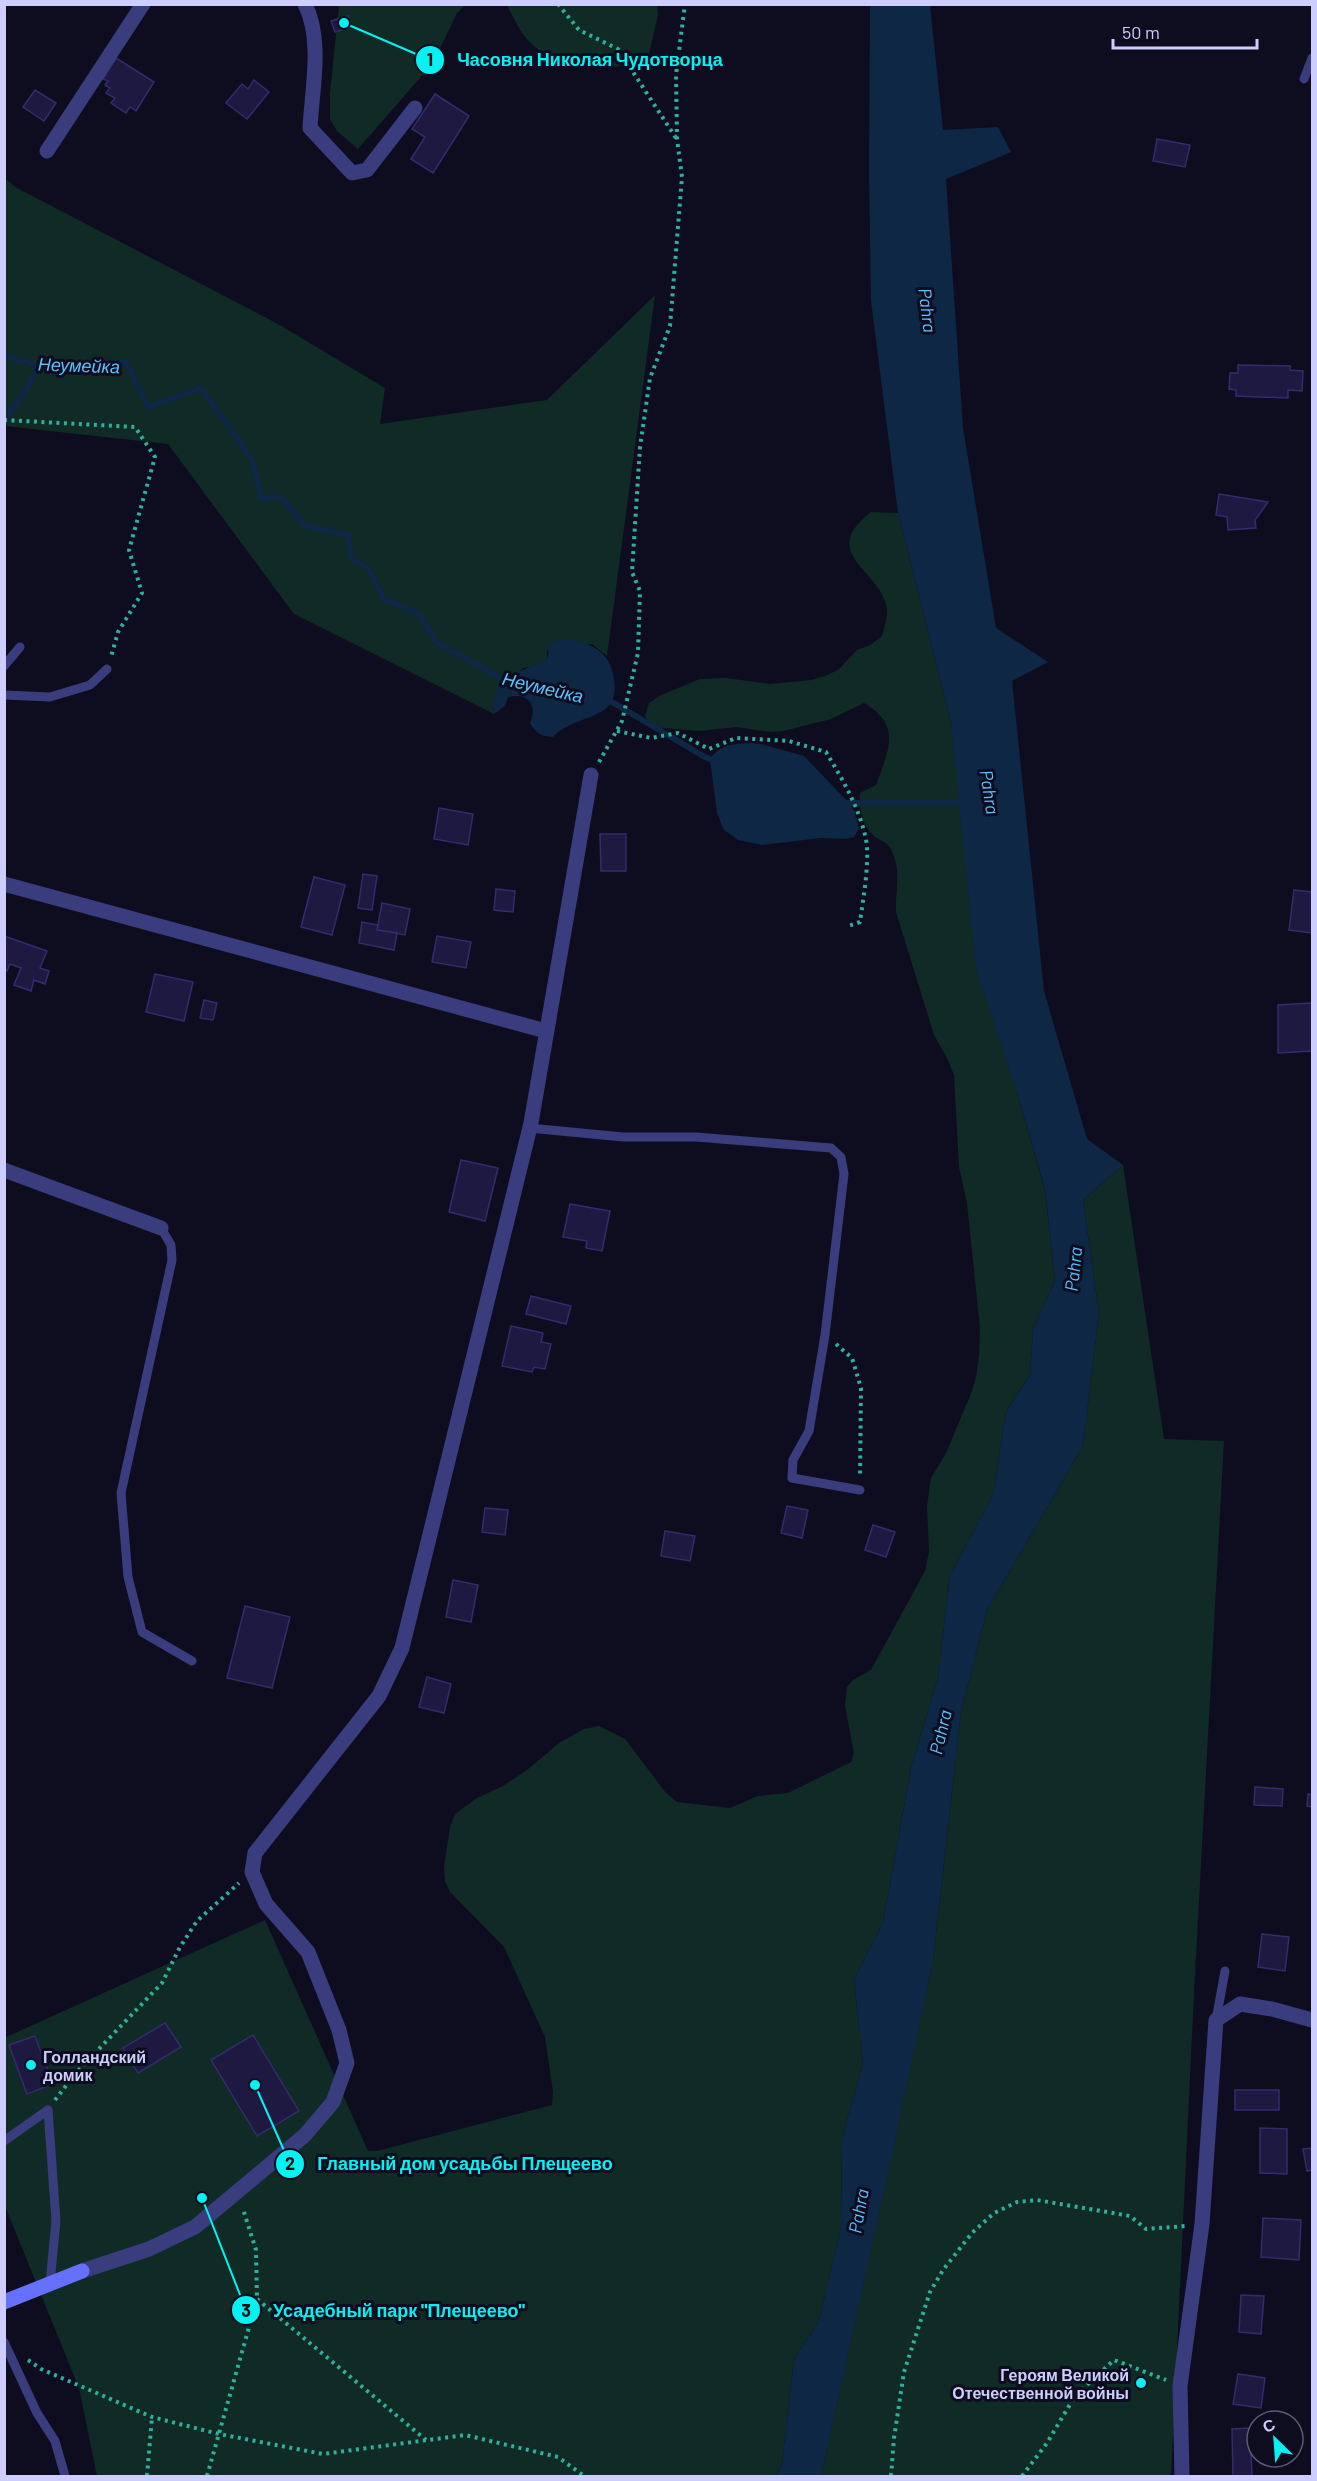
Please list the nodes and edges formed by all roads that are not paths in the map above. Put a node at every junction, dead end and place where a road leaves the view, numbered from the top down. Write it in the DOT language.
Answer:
graph roads {
  1 [pos="143,4"];
  2 [pos="305,4"];
  3 [pos="1312,58"];
  4 [pos="1304,79"];
  5 [pos="415,108"];
  6 [pos="47,151"];
  7 [pos="20,647"];
  8 [pos="4,666"];
  9 [pos="107,669"];
  10 [pos="4,695"];
  11 [pos="591,775"];
  12 [pos="4,884"];
  13 [pos="546,1031"];
  14 [pos="530,1128"];
  15 [pos="4,1170"];
  16 [pos="161,1228"];
  17 [pos="860,1490"];
  18 [pos="192,1661"];
  19 [pos="1226,1971"];
  20 [pos="1216,2020"];
  21 [pos="1312,2020"];
  22 [pos="4,2141"];
  23 [pos="50,2283"];
  24 [pos="4,2302"];
  25 [pos="5,2342"];
  26 [pos="65,2476"];
  27 [pos="1182,2476"];
  1 -- 6 [label="street"];
  2 -- 5 [label="street"];
  3 -- 4 [label="lane"];
  7 -- 8 [label="lane"];
  9 -- 10 [label="lane"];
  11 -- 13 [label="street"];
  12 -- 13 [label="street"];
  13 -- 14 [label="street"];
  14 -- 17 [label="lane"];
  14 -- 23 [label="street"];
  15 -- 16 [label="street"];
  16 -- 18 [label="lane"];
  19 -- 20 [label="lane"];
  20 -- 21 [label="street"];
  20 -- 27 [label="street"];
  22 -- 23 [label="lane"];
  23 -- 24 [label="street"];
  25 -- 26 [label="lane"];
}
